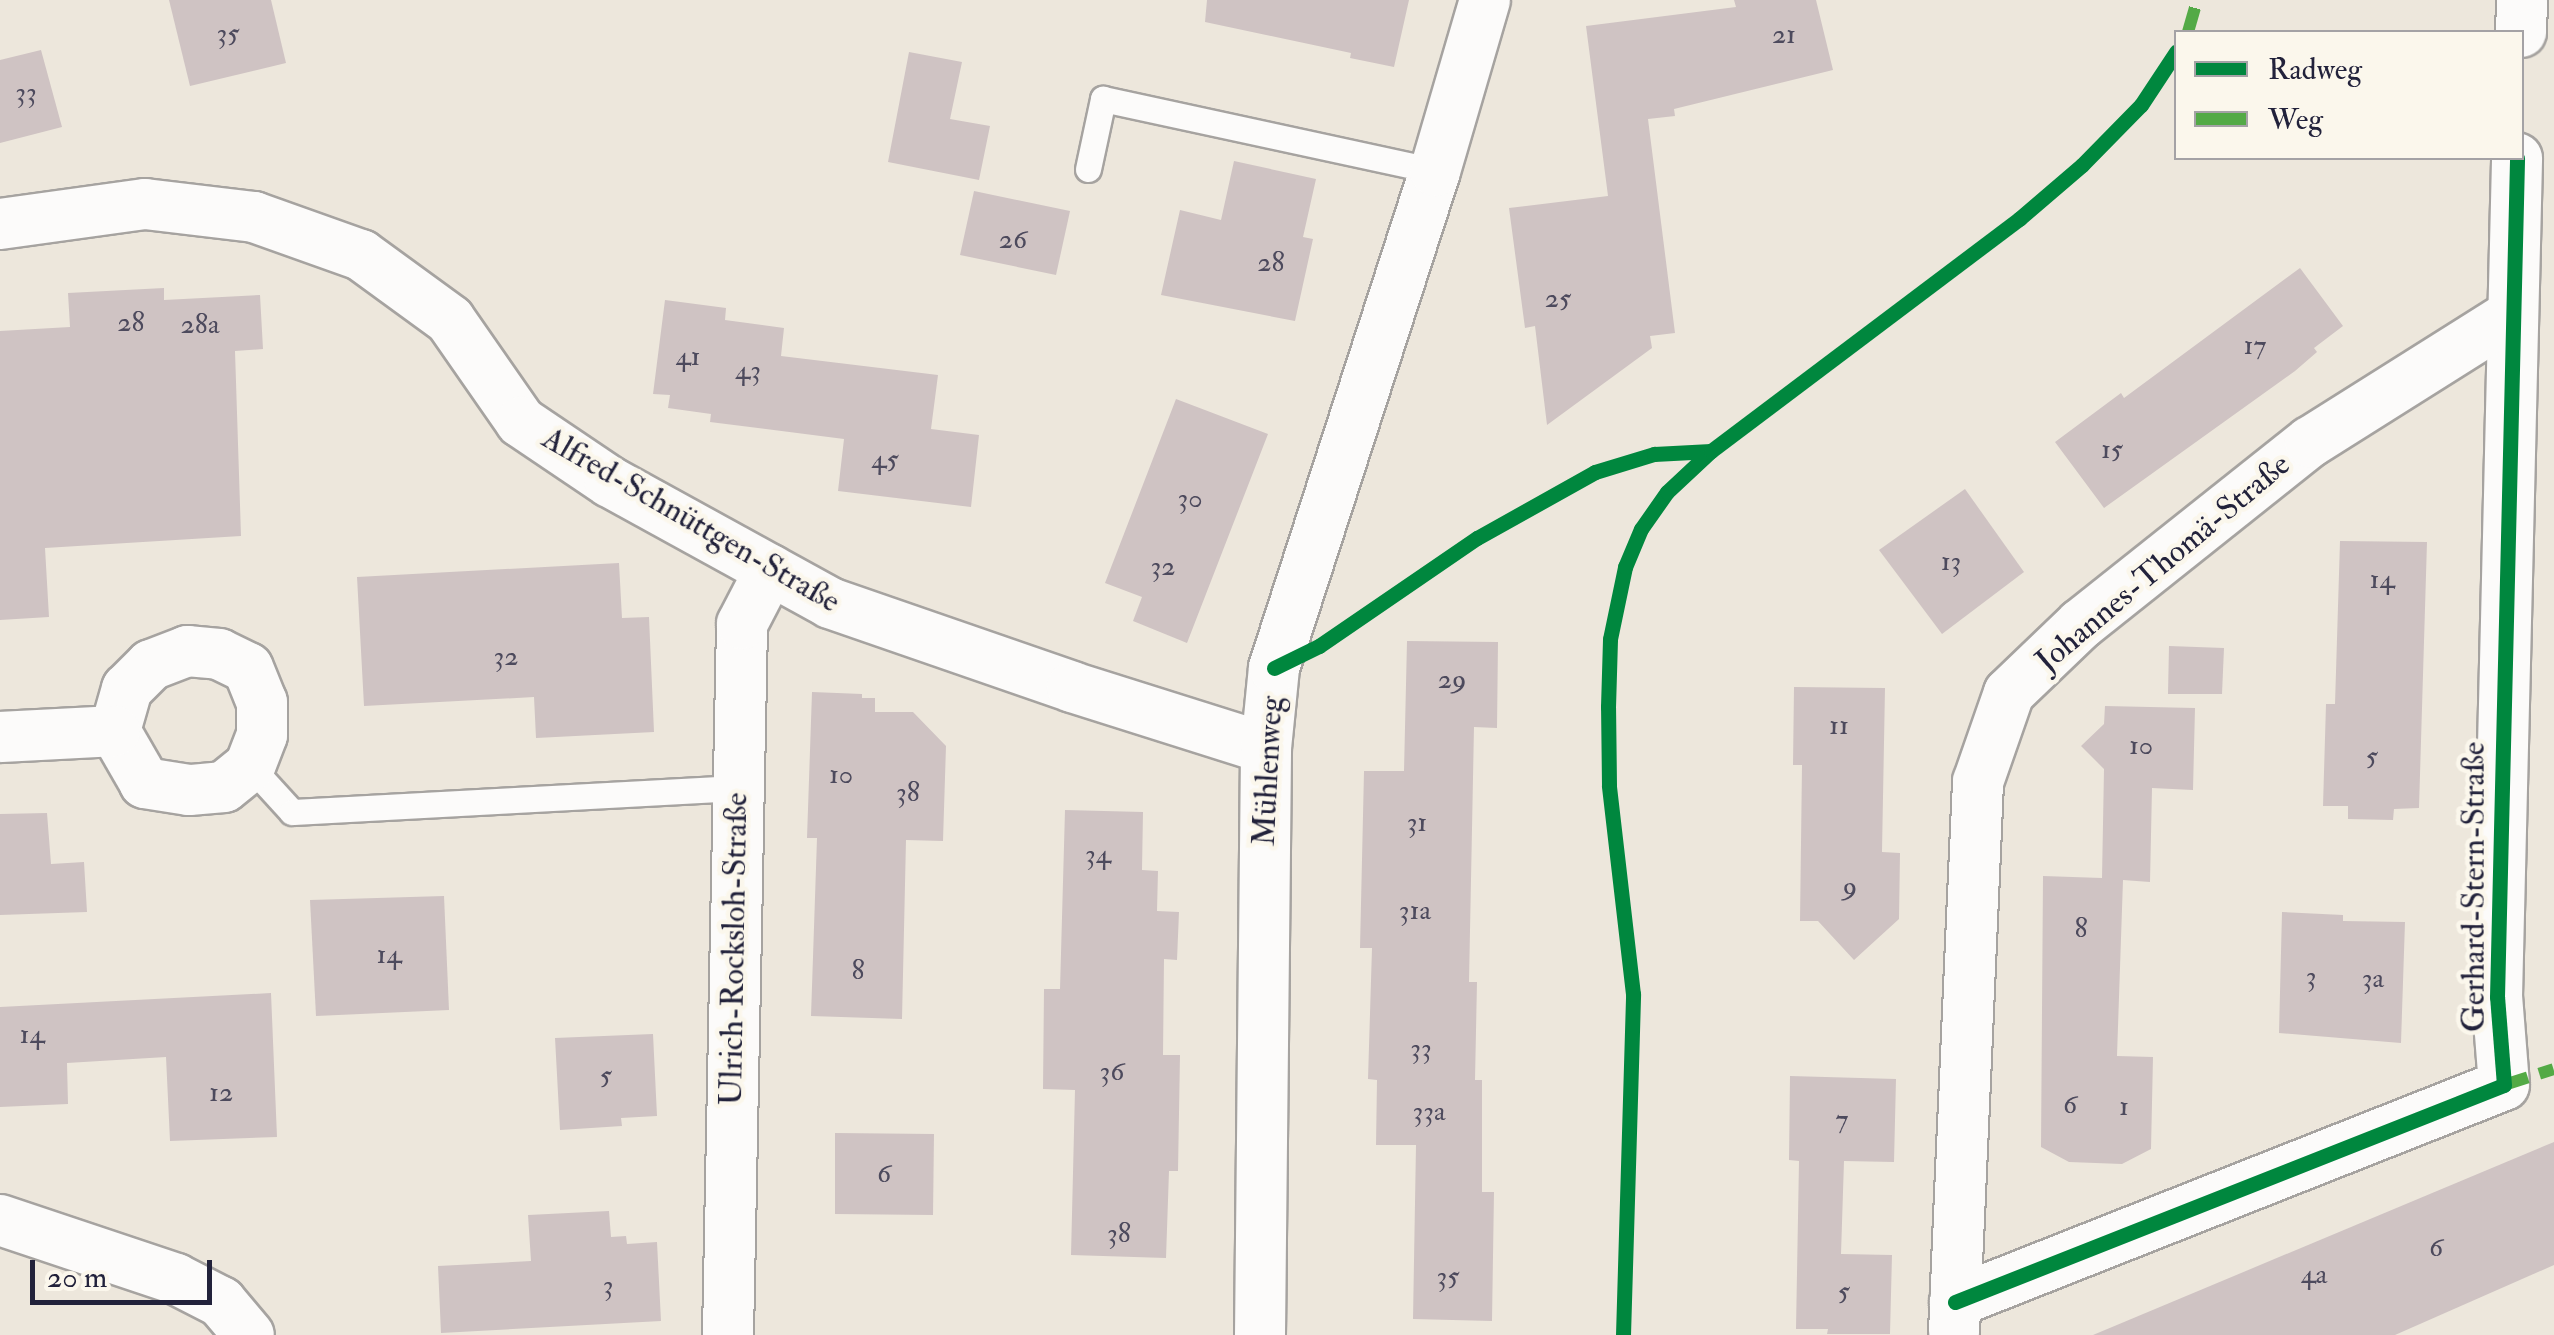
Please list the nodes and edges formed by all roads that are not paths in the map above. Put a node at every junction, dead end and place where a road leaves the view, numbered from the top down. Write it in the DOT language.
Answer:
graph roads {
  1 [pos="1484,0"];
  2 [pos="2522,0"];
  3 [pos="2521,30"];
  4 [pos="2517,160"];
  5 [pos="1088,169"];
  6 [pos="1435,170"];
  7 [pos="0,224"];
  8 [pos="2512,315"];
  9 [pos="770,570"];
  10 [pos="115,731"];
  11 [pos="0,738"];
  12 [pos="1266,748"];
  13 [pos="250,766"];
  14 [pos="738,788"];
  15 [pos="0,1220"];
  16 [pos="1954,1319"];
  17 [pos="248,1335"];
  18 [pos="728,1335"];
  19 [pos="1260,1335"];
  1 -- 6 [label="street, Mühlenweg"];
  2 -- 3 [label="street"];
  4 -- 8 [label="street, Gerhard-Stern-Straße"];
  5 -- 6 [label="lane"];
  6 -- 12 [label="street, Mühlenweg"];
  7 -- 9 [label="street, Alfred-Schnüttgen-Straße"];
  8 -- 16 [label="street, Johannes-Thomä-Straße"];
  8 -- 16 [label="street, Gerhard-Stern-Straße"];
  9 -- 12 [label="street, Alfred-Schnüttgen-Straße"];
  9 -- 14 [label="street, Ulrich-Rocksloh-Straße"];
  10 -- 11 [label="street"];
  10 -- 13 [label="street"];
  10 -- 13 [label="street"];
  12 -- 19 [label="street, Mühlenweg"];
  13 -- 14 [label="lane"];
  14 -- 18 [label="street, Ulrich-Rocksloh-Straße"];
  15 -- 17 [label="street"];
}
